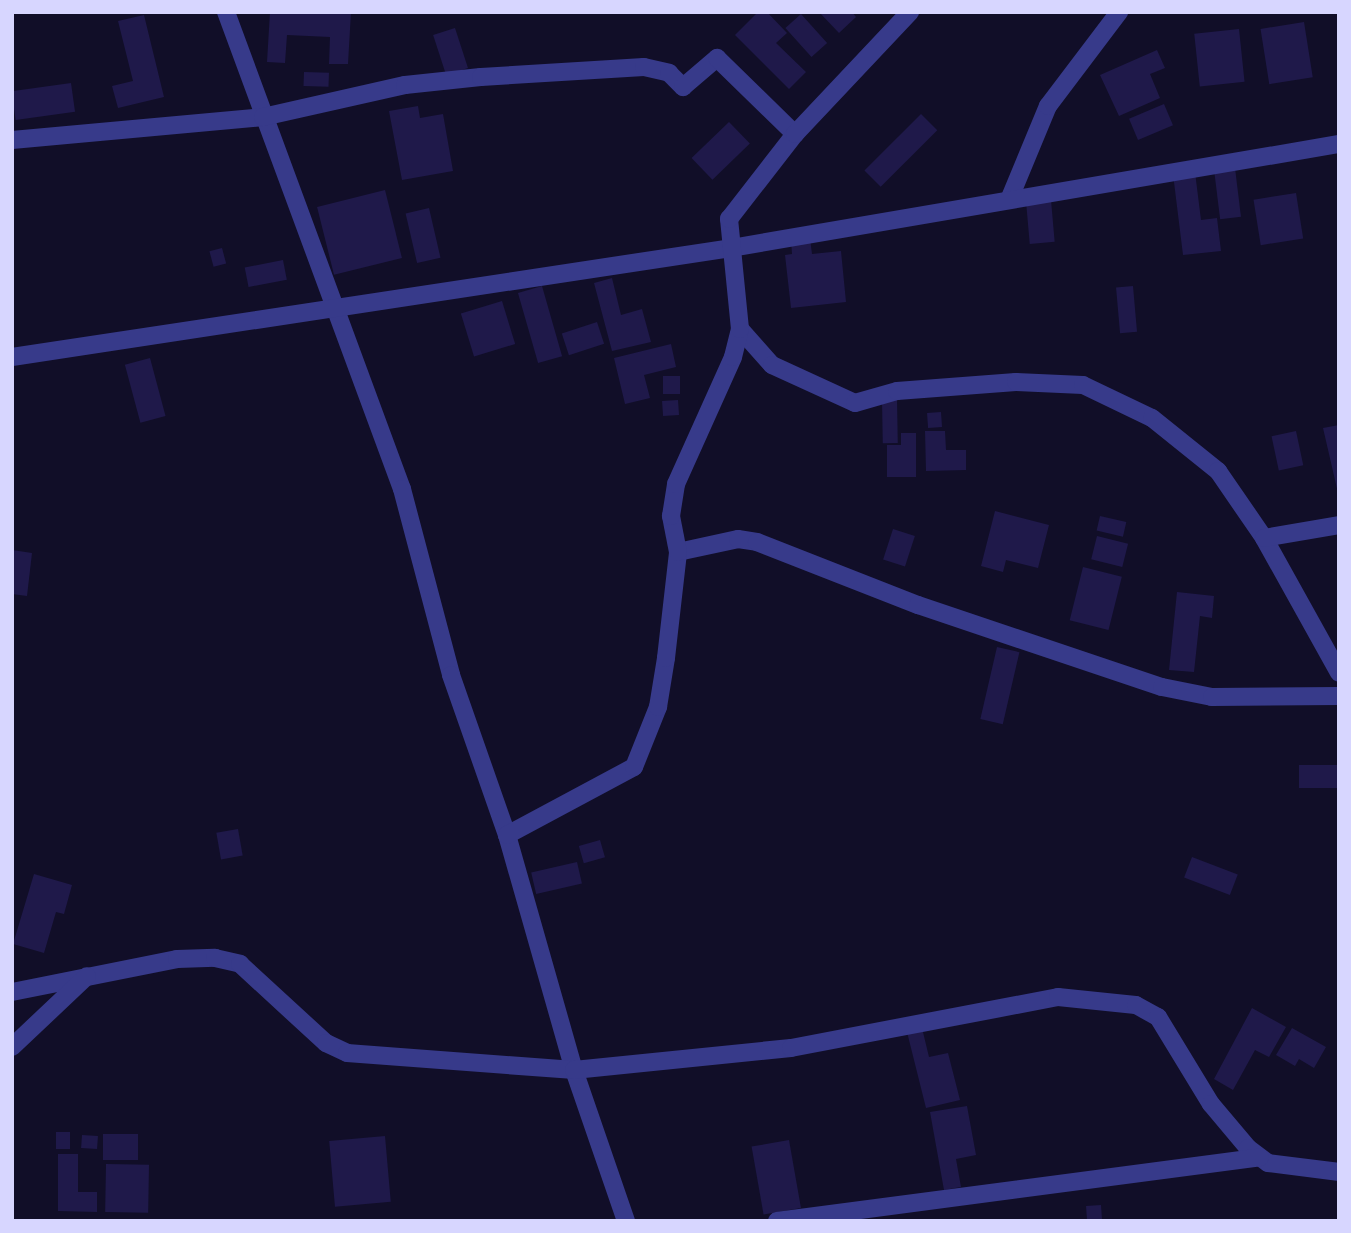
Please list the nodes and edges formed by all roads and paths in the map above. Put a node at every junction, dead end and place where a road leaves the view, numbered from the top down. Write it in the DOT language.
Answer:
graph roads {
  1 [pos="226,12"];
  2 [pos="910,12"];
  3 [pos="1110,16"];
  4 [pos="263,117"];
  5 [pos="795,134"];
  6 [pos="12,140"];
  7 [pos="1339,144"];
  8 [pos="1009,200"];
  9 [pos="731,248"];
  10 [pos="335,307"];
  11 [pos="740,329"];
  12 [pos="12,357"];
  13 [pos="1339,525"];
  14 [pos="1264,538"];
  15 [pos="678,552"];
  16 [pos="1339,673"];
  17 [pos="1339,696"];
  18 [pos="507,835"];
  19 [pos="87,976"];
  20 [pos="12,992"];
  21 [pos="12,1047"];
  22 [pos="574,1070"];
  23 [pos="1260,1157"];
  24 [pos="1339,1172"];
  25 [pos="626,1221"];
  26 [pos="777,1221"];
  1 -- 4 [label="street"];
  2 -- 5 [label="street"];
  3 -- 8 [label="street"];
  4 -- 5 [label="street"];
  4 -- 6 [label="street"];
  4 -- 10 [label="street"];
  5 -- 9 [label="street"];
  7 -- 8 [label="street"];
  8 -- 9 [label="street"];
  9 -- 10 [label="street"];
  9 -- 11 [label="street"];
  10 -- 12 [label="street"];
  10 -- 18 [label="street"];
  11 -- 14 [label="street"];
  11 -- 15 [label="street"];
  13 -- 14 [label="street"];
  14 -- 16 [label="street"];
  15 -- 17 [label="street"];
  15 -- 18 [label="street"];
  18 -- 22 [label="street"];
  19 -- 20 [label="street"];
  19 -- 21 [label="street"];
  19 -- 22 [label="street"];
  22 -- 23 [label="street"];
  22 -- 25 [label="street"];
  23 -- 24 [label="street"];
  23 -- 26 [label="street"];
}
